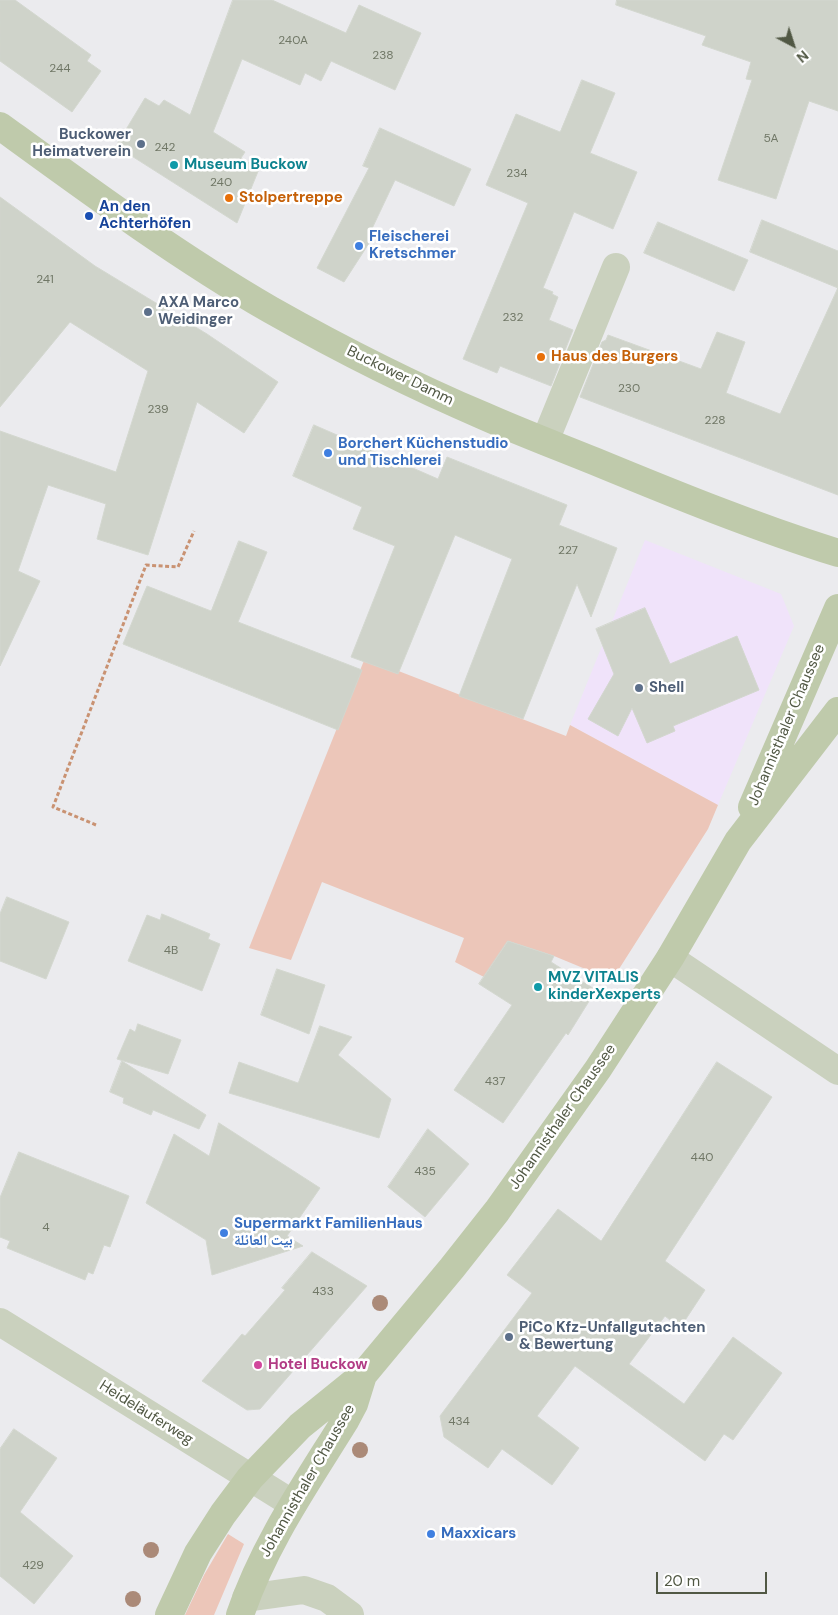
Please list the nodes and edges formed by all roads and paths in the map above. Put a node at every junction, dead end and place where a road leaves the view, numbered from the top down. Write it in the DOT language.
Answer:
graph roads {
  1 [pos="0,126"];
  2 [pos="616,267"];
  3 [pos="545,441"];
  4 [pos="194,531"];
  5 [pos="838,553"];
  6 [pos="838,608"];
  7 [pos="838,711"];
  8 [pos="96,825"];
  9 [pos="738,842"];
  10 [pos="670,958"];
  11 [pos="838,1071"];
  12 [pos="0,1322"];
  13 [pos="363,1375"];
  14 [pos="250,1478"];
  15 [pos="293,1504"];
  16 [pos="243,1606"];
  17 [pos="169,1615"];
  18 [pos="350,1615"];
  1 -- 3 [label="main road, Buckower Damm"];
  2 -- 3 [label="street"];
  3 -- 5 [label="main road, Buckower Damm"];
  4 -- 8 [label="path"];
  6 -- 9 [label="main road, Johannisthaler Chaussee"];
  7 -- 9 [label="main road, Johannisthaler Chaussee"];
  9 -- 10 [label="main road, Johannisthaler Chaussee"];
  10 -- 11 [label="street"];
  10 -- 13 [label="main road, Johannisthaler Chaussee"];
  12 -- 14 [label="street, Heideläuferweg"];
  13 -- 14 [label="main road, Johannisthaler Chaussee"];
  13 -- 15 [label="main road, Johannisthaler Chaussee"];
  14 -- 15 [label="street, Heideläuferweg"];
  14 -- 17 [label="main road, Johannisthaler Chaussee"];
  15 -- 16 [label="main road, Johannisthaler Chaussee"];
  16 -- 18 [label="street"];
}
